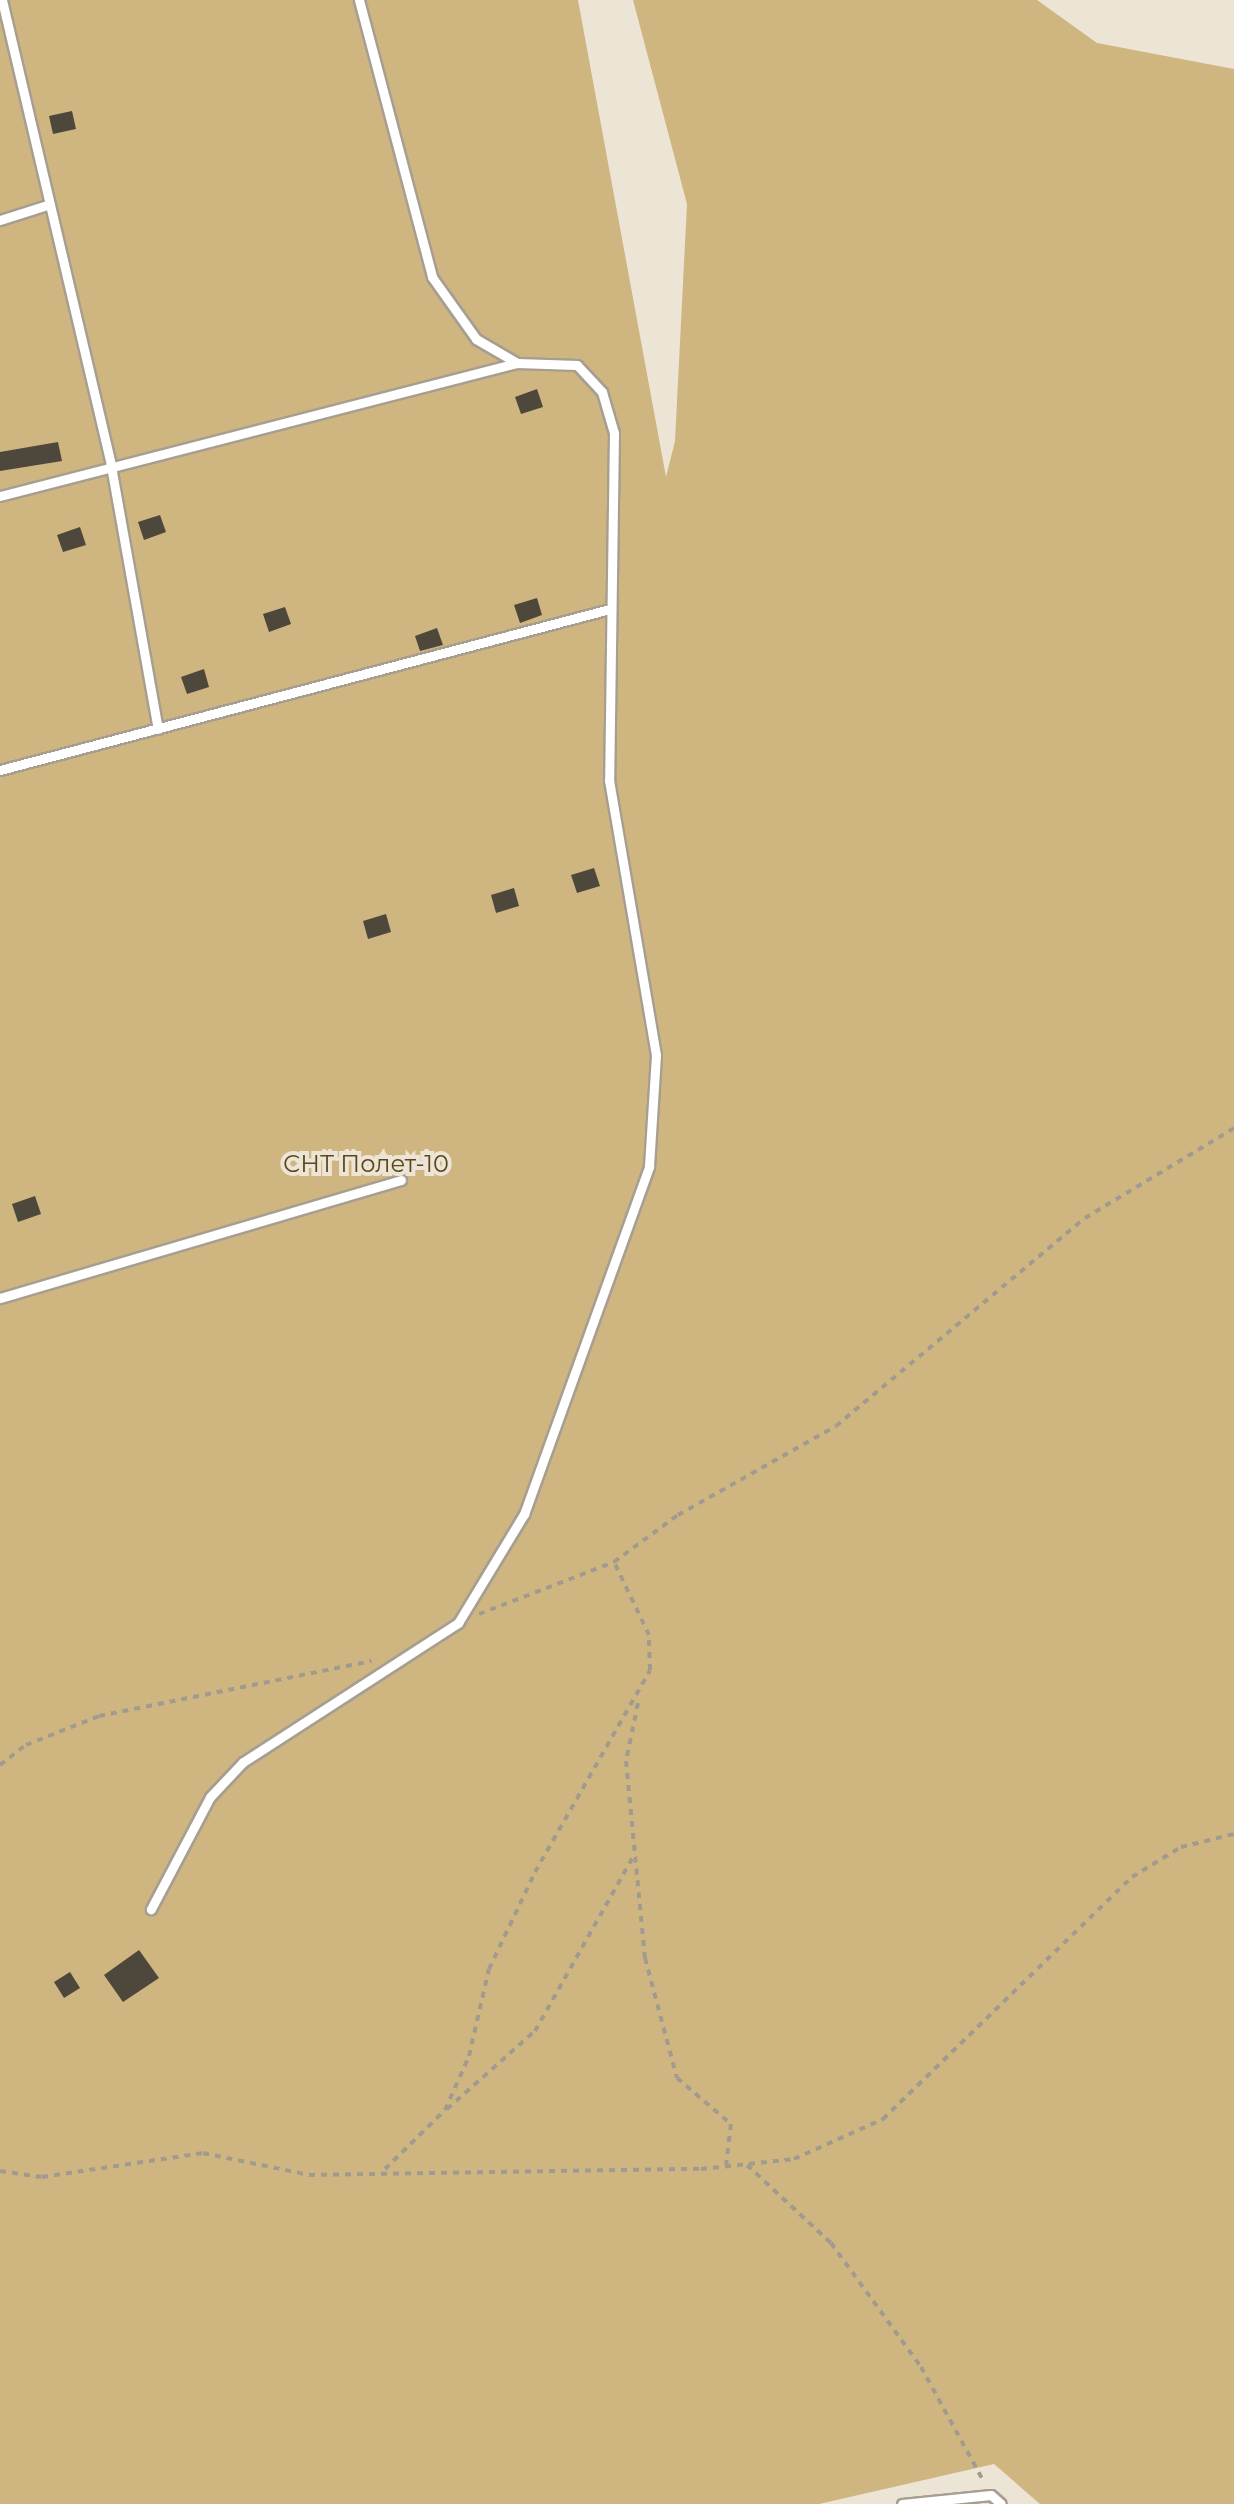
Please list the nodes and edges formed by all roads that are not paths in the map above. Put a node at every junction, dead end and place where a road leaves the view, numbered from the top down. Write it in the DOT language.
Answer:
graph roads {
  1 [pos="2,0"];
  2 [pos="359,0"];
  3 [pos="50,204"];
  4 [pos="0,220"];
  5 [pos="517,363"];
  6 [pos="111,466"];
  7 [pos="0,496"];
  8 [pos="610,609"];
  9 [pos="158,729"];
  10 [pos="0,770"];
  11 [pos="401,1180"];
  12 [pos="0,1298"];
  13 [pos="151,1909"];
  14 [pos="902,2504"];
  15 [pos="1001,2504"];
  1 -- 3 [label="lane"];
  2 -- 5 [label="lane"];
  3 -- 4 [label="lane"];
  3 -- 6 [label="lane"];
  5 -- 6 [label="lane"];
  5 -- 8 [label="lane"];
  6 -- 7 [label="lane"];
  6 -- 9 [label="lane"];
  8 -- 9 [label="lane"];
  8 -- 13 [label="lane"];
  9 -- 10 [label="lane"];
  11 -- 12 [label="lane"];
  14 -- 15 [label="lane"];
}
